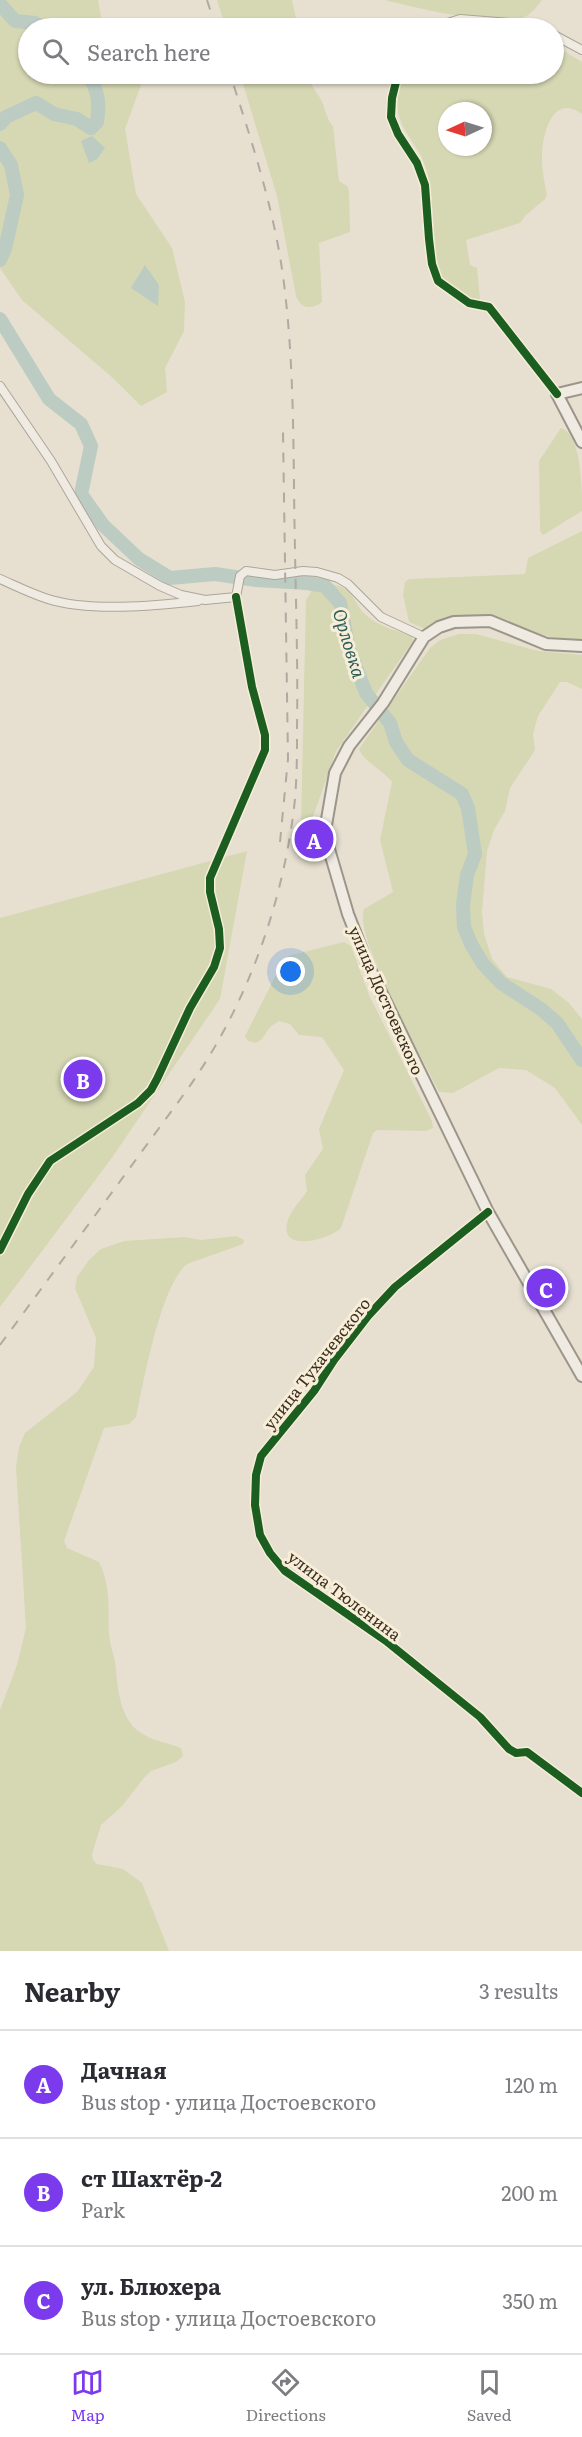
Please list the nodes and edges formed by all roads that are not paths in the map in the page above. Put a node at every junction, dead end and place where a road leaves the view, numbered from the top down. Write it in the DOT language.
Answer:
graph roads {
  1 [pos="564,40"];
  2 [pos="582,50"];
  3 [pos="396,84"];
  4 [pos="0,386"];
  5 [pos="582,388"];
  6 [pos="557,394"];
  7 [pos="582,442"];
  8 [pos="0,579"];
  9 [pos="236,597"];
  10 [pos="205,600"];
  11 [pos="424,637"];
  12 [pos="582,646"];
  13 [pos="488,1212"];
  14 [pos="0,1250"];
  15 [pos="582,1376"];
  16 [pos="255,1505"];
  17 [pos="582,1793"];
  1 -- 2 [label="street"];
  3 -- 6 [label="street"];
  4 -- 10 [label="street"];
  5 -- 6 [label="main road"];
  6 -- 7 [label="main road"];
  8 -- 10 [label="street"];
  9 -- 10 [label="street"];
  9 -- 11 [label="street"];
  9 -- 14 [label="street"];
  11 -- 12 [label="main road"];
  11 -- 13 [label="main road, улица Достоевского"];
  13 -- 15 [label="main road, улица Достоевского"];
  13 -- 16 [label="street, улица Тухачевского"];
  16 -- 17 [label="street, улица Тюленина"];
}
